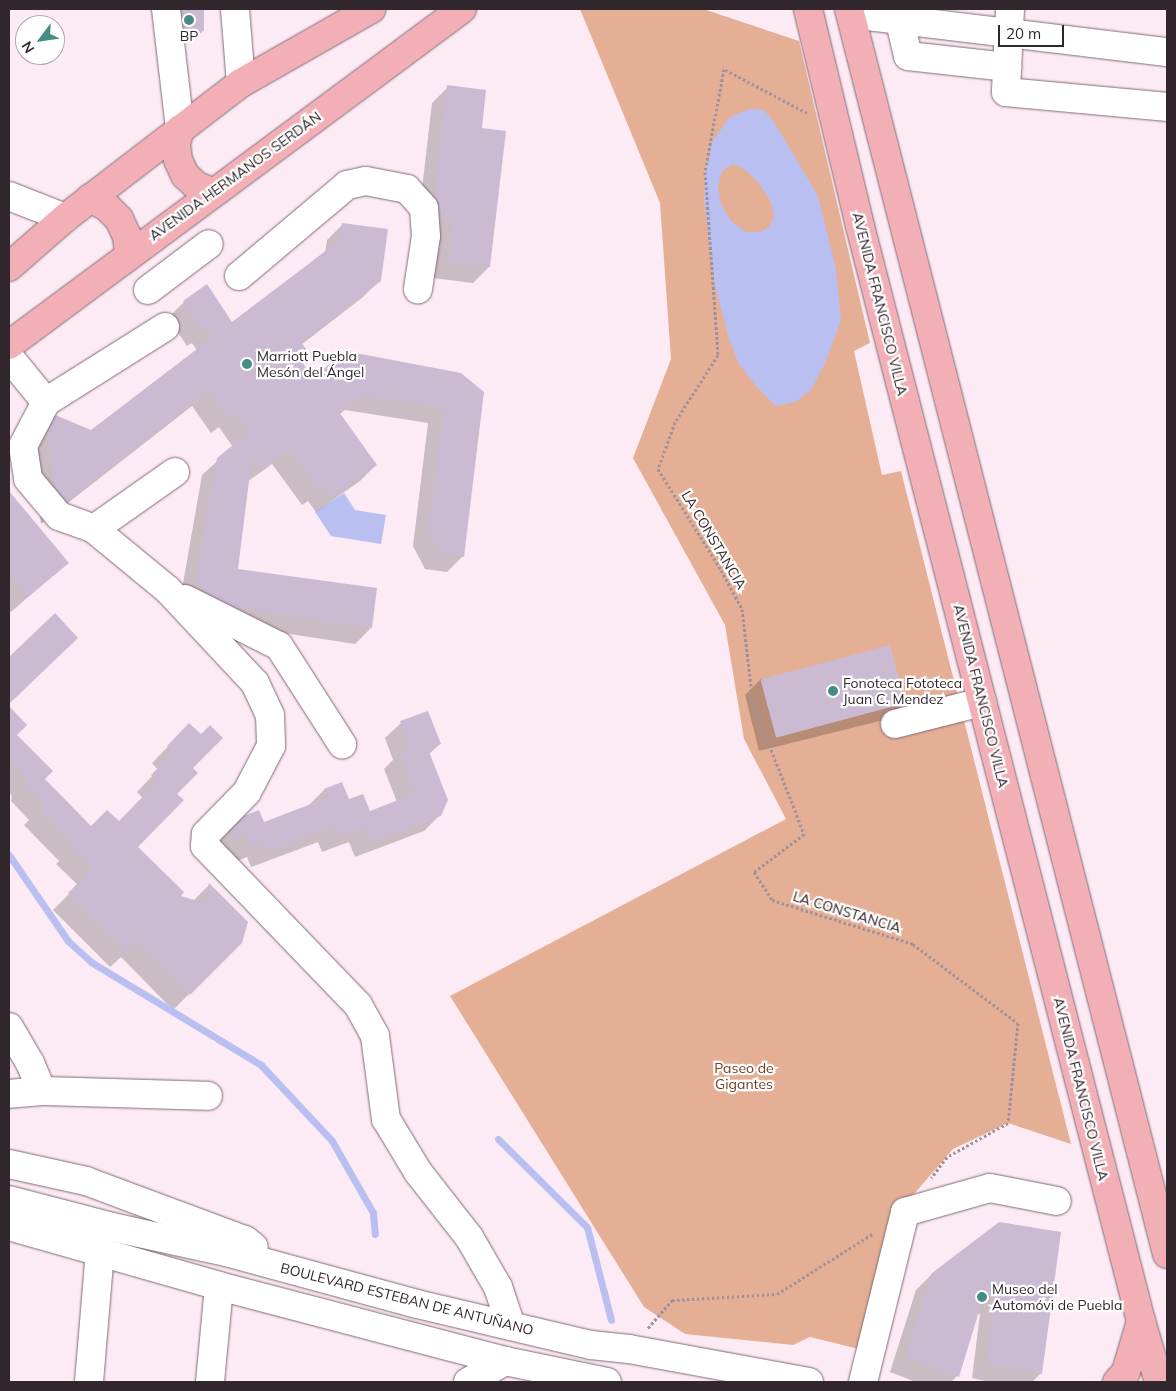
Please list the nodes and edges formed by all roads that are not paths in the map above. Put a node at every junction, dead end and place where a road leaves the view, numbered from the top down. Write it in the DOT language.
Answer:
graph roads {
  1 [pos="166,9"];
  2 [pos="235,9"];
  3 [pos="462,9"];
  4 [pos="796,9"];
  5 [pos="808,9"];
  6 [pos="850,11"];
  7 [pos="357,12"];
  8 [pos="898,14"];
  9 [pos="1009,20"];
  10 [pos="815,37"];
  11 [pos="1167,52"];
  12 [pos="1007,67"];
  13 [pos="242,83"];
  14 [pos="1167,106"];
  15 [pos="180,128"];
  16 [pos="212,192"];
  17 [pos="9,196"];
  18 [pos="90,198"];
  19 [pos="65,218"];
  20 [pos="210,244"];
  21 [pos="33,246"];
  22 [pos="129,254"];
  23 [pos="9,267"];
  24 [pos="240,276"];
  25 [pos="9,281"];
  26 [pos="418,289"];
  27 [pos="148,290"];
  28 [pos="165,327"];
  29 [pos="9,345"];
  30 [pos="9,358"];
  31 [pos="46,402"];
  32 [pos="175,472"];
  33 [pos="94,529"];
  34 [pos="168,590"];
  35 [pos="982,702"];
  36 [pos="895,724"];
  37 [pos="342,744"];
  38 [pos="9,1027"];
  39 [pos="42,1091"];
  40 [pos="9,1094"];
  41 [pos="208,1096"];
  42 [pos="9,1164"];
  43 [pos="9,1200"];
  44 [pos="1057,1201"];
  45 [pos="9,1226"];
  46 [pos="100,1250"];
  47 [pos="1167,1254"];
  48 [pos="283,1268"];
  49 [pos="220,1286"];
  50 [pos="1141,1321"];
  51 [pos="510,1326"];
  52 [pos="504,1361"];
  53 [pos="601,1381"];
  54 [pos="89,1382"];
  55 [pos="210,1382"];
  56 [pos="468,1382"];
  57 [pos="809,1382"];
  58 [pos="863,1382"];
  59 [pos="1117,1382"];
  60 [pos="1159,1382"];
  1 -- 15 [label="street"];
  2 -- 13 [label="street"];
  3 -- 16 [label="main road, AVENIDA HERMANOS SERDÁN"];
  4 -- 10 [label="main road"];
  5 -- 10 [label="main road, AVENIDA FRANCISCO VILLA"];
  6 -- 8 [label="street"];
  6 -- 47 [label="main road"];
  7 -- 13 [label="main road"];
  8 -- 9 [label="street"];
  8 -- 12 [label="street"];
  9 -- 11 [label="street"];
  9 -- 12 [label="street"];
  10 -- 35 [label="main road, AVENIDA FRANCISCO VILLA"];
  12 -- 14 [label="street"];
  13 -- 15 [label="main road"];
  15 -- 16 [label="main road"];
  15 -- 18 [label="main road"];
  16 -- 22 [label="main road, AVENIDA HERMANOS SERDÁN"];
  17 -- 19 [label="street"];
  18 -- 19 [label="main road"];
  18 -- 22 [label="main road"];
  19 -- 21 [label="main road"];
  20 -- 27 [label="street"];
  21 -- 23 [label="main road"];
  21 -- 25 [label="main road"];
  22 -- 29 [label="main road, AVENIDA HERMANOS SERDÁN"];
  24 -- 26 [label="street"];
  28 -- 31 [label="street"];
  30 -- 31 [label="street"];
  31 -- 33 [label="street"];
  32 -- 33 [label="street"];
  33 -- 34 [label="street"];
  34 -- 37 [label="street"];
  34 -- 51 [label="street"];
  35 -- 36 [label="street"];
  35 -- 50 [label="main road, AVENIDA FRANCISCO VILLA"];
  38 -- 39 [label="street"];
  39 -- 40 [label="street"];
  39 -- 41 [label="street"];
  42 -- 48 [label="street"];
  43 -- 48 [label="street, BOULEVARD ESTEBAN DE ANTUÑANO"];
  44 -- 58 [label="street"];
  45 -- 46 [label="street"];
  46 -- 49 [label="street"];
  46 -- 54 [label="street"];
  48 -- 51 [label="street, BOULEVARD ESTEBAN DE ANTUÑANO"];
  49 -- 52 [label="street"];
  49 -- 55 [label="street"];
  50 -- 59 [label="main road"];
  50 -- 60 [label="main road, AVENIDA FRANCISCO VILLA"];
  51 -- 57 [label="street, BOULEVARD ESTEBAN DE ANTUÑANO"];
  52 -- 53 [label="street"];
  52 -- 56 [label="street"];
}
